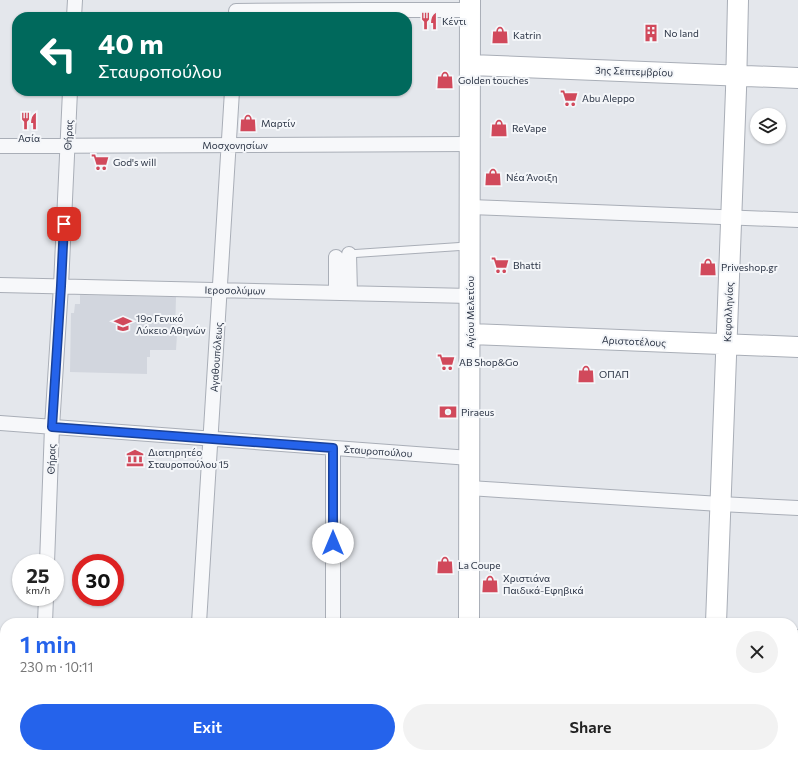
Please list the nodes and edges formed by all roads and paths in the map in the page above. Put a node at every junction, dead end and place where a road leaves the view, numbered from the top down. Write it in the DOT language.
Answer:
graph roads {
  1 [pos="75,0"];
  2 [pos="738,0"];
  3 [pos="366,5"];
  4 [pos="466,5"];
  5 [pos="236,9"];
  6 [pos="74,12"];
  7 [pos="470,65"];
  8 [pos="736,76"];
  9 [pos="798,78"];
  10 [pos="70,96"];
  11 [pos="232,96"];
  12 [pos="470,144"];
  13 [pos="229,145"];
  14 [pos="0,146"];
  15 [pos="67,146"];
  16 [pos="470,207"];
  17 [pos="731,217"];
  18 [pos="798,220"];
  19 [pos="470,246"];
  20 [pos="343,255"];
  21 [pos="0,285"];
  22 [pos="61,286"];
  23 [pos="220,290"];
  24 [pos="343,293"];
  25 [pos="470,296"];
  26 [pos="470,334"];
  27 [pos="726,345"];
  28 [pos="798,348"];
  29 [pos="0,423"];
  30 [pos="52,427"];
  31 [pos="211,439"];
  32 [pos="333,448"];
  33 [pos="470,458"];
  34 [pos="469,488"];
  35 [pos="720,504"];
  36 [pos="798,508"];
  37 [pos="47,554"];
  38 [pos="46,606"];
  39 [pos="45,618"];
  40 [pos="199,618"];
  41 [pos="333,618"];
  42 [pos="469,618"];
  43 [pos="716,618"];
  1 -- 6 [label="street"];
  2 -- 8 [label="main road, Κεφαλληνίας"];
  3 -- 4 [label="street"];
  3 -- 5 [label="street"];
  4 -- 7 [label="main road, Αγίου Μελετίου"];
  7 -- 8 [label="main road, 3ης Σεπτεμβρίου"];
  7 -- 12 [label="main road, Αγίου Μελετίου"];
  8 -- 9 [label="main road, 3ης Σεπτεμβρίου"];
  8 -- 17 [label="main road, Κεφαλληνίας"];
  10 -- 15 [label="street, Θήρας"];
  11 -- 13 [label="street, Αγαθουπόλεως"];
  12 -- 13 [label="street, Μοσχονησίων"];
  12 -- 16 [label="main road, Αγίου Μελετίου"];
  13 -- 15 [label="street, Μοσχονησίων"];
  13 -- 23 [label="street, Αγαθουπόλεως"];
  14 -- 15 [label="street, Μοσχονησίων"];
  15 -- 22 [label="street, Θήρας"];
  16 -- 17 [label="street"];
  16 -- 19 [label="main road, Αγίου Μελετίου"];
  17 -- 18 [label="street"];
  17 -- 27 [label="main road, Κεφαλληνίας"];
  19 -- 20 [label="lane"];
  19 -- 25 [label="main road, Αγίου Μελετίου"];
  20 -- 24 [label="street"];
  21 -- 22 [label="street, Ιεροσολύμων"];
  22 -- 23 [label="street, Ιεροσολύμων"];
  22 -- 30 [label="street, Θήρας"];
  23 -- 24 [label="street, Ιεροσολύμων"];
  23 -- 31 [label="street, Αγαθουπόλεως"];
  24 -- 25 [label="street, Ιεροσολύμων"];
  25 -- 26 [label="main road, Αγίου Μελετίου"];
  26 -- 27 [label="main road, Αριστοτέλους"];
  26 -- 33 [label="main road, Αγίου Μελετίου"];
  27 -- 28 [label="main road, Αριστοτέλους"];
  27 -- 35 [label="main road, Κεφαλληνίας"];
  29 -- 30 [label="street, Σταυροπούλου"];
  30 -- 31 [label="street, Σταυροπούλου"];
  30 -- 37 [label="street, Θήρας"];
  31 -- 32 [label="street, Σταυροπούλου"];
  31 -- 40 [label="street, Αγαθουπόλεως"];
  32 -- 33 [label="street, Σταυροπούλου"];
  32 -- 41 [label="street"];
  33 -- 34 [label="main road, Αγίου Μελετίου"];
  34 -- 35 [label="street"];
  34 -- 42 [label="main road, Αγίου Μελετίου"];
  35 -- 36 [label="street"];
  35 -- 43 [label="main road, Κεφαλληνίας"];
  38 -- 39 [label="street"];
}
